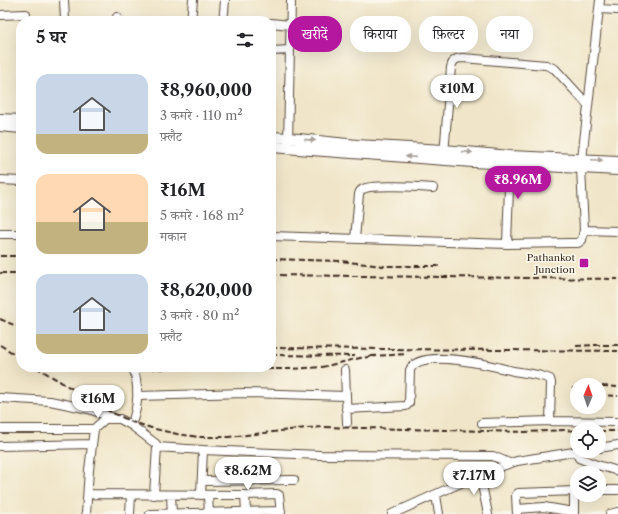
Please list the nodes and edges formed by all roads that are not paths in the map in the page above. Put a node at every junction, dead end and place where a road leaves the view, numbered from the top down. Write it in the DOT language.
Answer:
graph roads {
  1 [pos="64,0"];
  2 [pos="193,0"];
  3 [pos="225,0"];
  4 [pos="291,0"];
  5 [pos="600,0"];
  6 [pos="599,9"];
  7 [pos="618,10"];
  8 [pos="26,14"];
  9 [pos="0,15"];
  10 [pos="65,16"];
  11 [pos="191,16"];
  12 [pos="224,16"];
  13 [pos="290,16"];
  14 [pos="276,24"];
  15 [pos="288,25"];
  16 [pos="288,50"];
  17 [pos="276,51"];
  18 [pos="290,52"];
  19 [pos="588,105"];
  20 [pos="0,119"];
  21 [pos="16,120"];
  22 [pos="0,126"];
  23 [pos="16,128"];
  24 [pos="276,139"];
  25 [pos="288,143"];
  26 [pos="276,146"];
  27 [pos="444,155"];
  28 [pos="510,160"];
  29 [pos="618,161"];
  30 [pos="581,164"];
  31 [pos="618,170"];
  32 [pos="0,180"];
  33 [pos="16,181"];
  34 [pos="433,188"];
  35 [pos="584,230"];
  36 [pos="618,230"];
  37 [pos="0,234"];
  38 [pos="16,234"];
  39 [pos="276,236"];
  40 [pos="355,239"];
  41 [pos="507,244"];
  42 [pos="345,370"];
  43 [pos="134,372"];
  44 [pos="138,396"];
  45 [pos="346,396"];
  46 [pos="0,398"];
  47 [pos="346,408"];
  48 [pos="114,418"];
  49 [pos="550,421"];
  50 [pos="618,422"];
  51 [pos="347,423"];
  52 [pos="482,423"];
  53 [pos="131,425"];
  54 [pos="0,429"];
  55 [pos="94,429"];
  56 [pos="92,444"];
  57 [pos="618,445"];
  58 [pos="0,446"];
  59 [pos="157,447"];
  60 [pos="606,447"];
  61 [pos="203,450"];
  62 [pos="570,452"];
  63 [pos="579,458"];
  64 [pos="509,463"];
  65 [pos="594,464"];
  66 [pos="618,471"];
  67 [pos="480,475"];
  68 [pos="294,480"];
  69 [pos="202,481"];
  70 [pos="606,490"];
  71 [pos="618,490"];
  72 [pos="570,491"];
  73 [pos="88,494"];
  74 [pos="131,495"];
  75 [pos="154,495"];
  76 [pos="171,495"];
  77 [pos="205,495"];
  78 [pos="246,495"];
  79 [pos="436,495"];
  80 [pos="574,502"];
  81 [pos="246,512"];
  82 [pos="281,512"];
  83 [pos="517,512"];
  84 [pos="618,512"];
  85 [pos="209,513"];
  86 [pos="258,513"];
  87 [pos="574,513"];
  88 [pos="86,514"];
  89 [pos="130,514"];
  90 [pos="150,514"];
  91 [pos="175,514"];
  92 [pos="392,514"];
  93 [pos="439,514"];
  94 [pos="488,514"];
  95 [pos="610,514"];
  1 -- 10 [label="street"];
  2 -- 11 [label="street"];
  3 -- 12 [label="street"];
  4 -- 13 [label="street"];
  5 -- 6 [label="street"];
  6 -- 7 [label="street"];
  6 -- 19 [label="street"];
  8 -- 9 [label="street"];
  14 -- 15 [label="street"];
  16 -- 17 [label="street"];
  18 -- 25 [label="street"];
  19 -- 27 [label="street"];
  19 -- 30 [label="street"];
  20 -- 21 [label="main road"];
  22 -- 23 [label="main road"];
  24 -- 25 [label="main road"];
  25 -- 26 [label="main road"];
  25 -- 27 [label="main road"];
  27 -- 28 [label="main road"];
  28 -- 30 [label="main road"];
  28 -- 41 [label="street"];
  30 -- 29 [label="main road, one-way"];
  30 -- 31 [label="main road"];
  30 -- 35 [label="street"];
  32 -- 33 [label="street"];
  34 -- 40 [label="street"];
  35 -- 36 [label="street"];
  35 -- 41 [label="street"];
  37 -- 38 [label="street"];
  39 -- 40 [label="street"];
  40 -- 41 [label="street"];
  42 -- 45 [label="street"];
  43 -- 44 [label="street"];
  44 -- 45 [label="street"];
  44 -- 53 [label="street"];
  45 -- 47 [label="street"];
  46 -- 48 [label="street"];
  47 -- 49 [label="street"];
  47 -- 51 [label="street"];
  48 -- 53 [label="street"];
  48 -- 55 [label="street"];
  49 -- 50 [label="street"];
  49 -- 52 [label="street"];
  53 -- 59 [label="street"];
  54 -- 55 [label="street"];
  55 -- 56 [label="street"];
  56 -- 58 [label="street"];
  56 -- 73 [label="street"];
  57 -- 60 [label="street"];
  59 -- 61 [label="street"];
  59 -- 75 [label="street"];
  61 -- 64 [label="street"];
  61 -- 69 [label="street"];
  62 -- 64 [label="street"];
  63 -- 65 [label="street"];
  64 -- 67 [label="street"];
  65 -- 66 [label="street"];
  67 -- 79 [label="street"];
  67 -- 94 [label="street"];
  68 -- 69 [label="street"];
  69 -- 77 [label="street"];
  70 -- 71 [label="street"];
  72 -- 83 [label="street"];
  73 -- 74 [label="street"];
  73 -- 88 [label="street"];
  74 -- 75 [label="street"];
  74 -- 89 [label="street"];
  75 -- 76 [label="street"];
  76 -- 77 [label="street"];
  76 -- 91 [label="street"];
  77 -- 78 [label="street"];
  77 -- 85 [label="street"];
  78 -- 81 [label="street"];
  78 -- 82 [label="street"];
  79 -- 92 [label="street"];
  79 -- 93 [label="street"];
  80 -- 87 [label="street"];
  81 -- 85 [label="street"];
  81 -- 86 [label="street"];
  82 -- 86 [label="street"];
  83 -- 87 [label="street"];
  84 -- 95 [label="street"];
  85 -- 91 [label="street"];
  90 -- 91 [label="street"];
}
